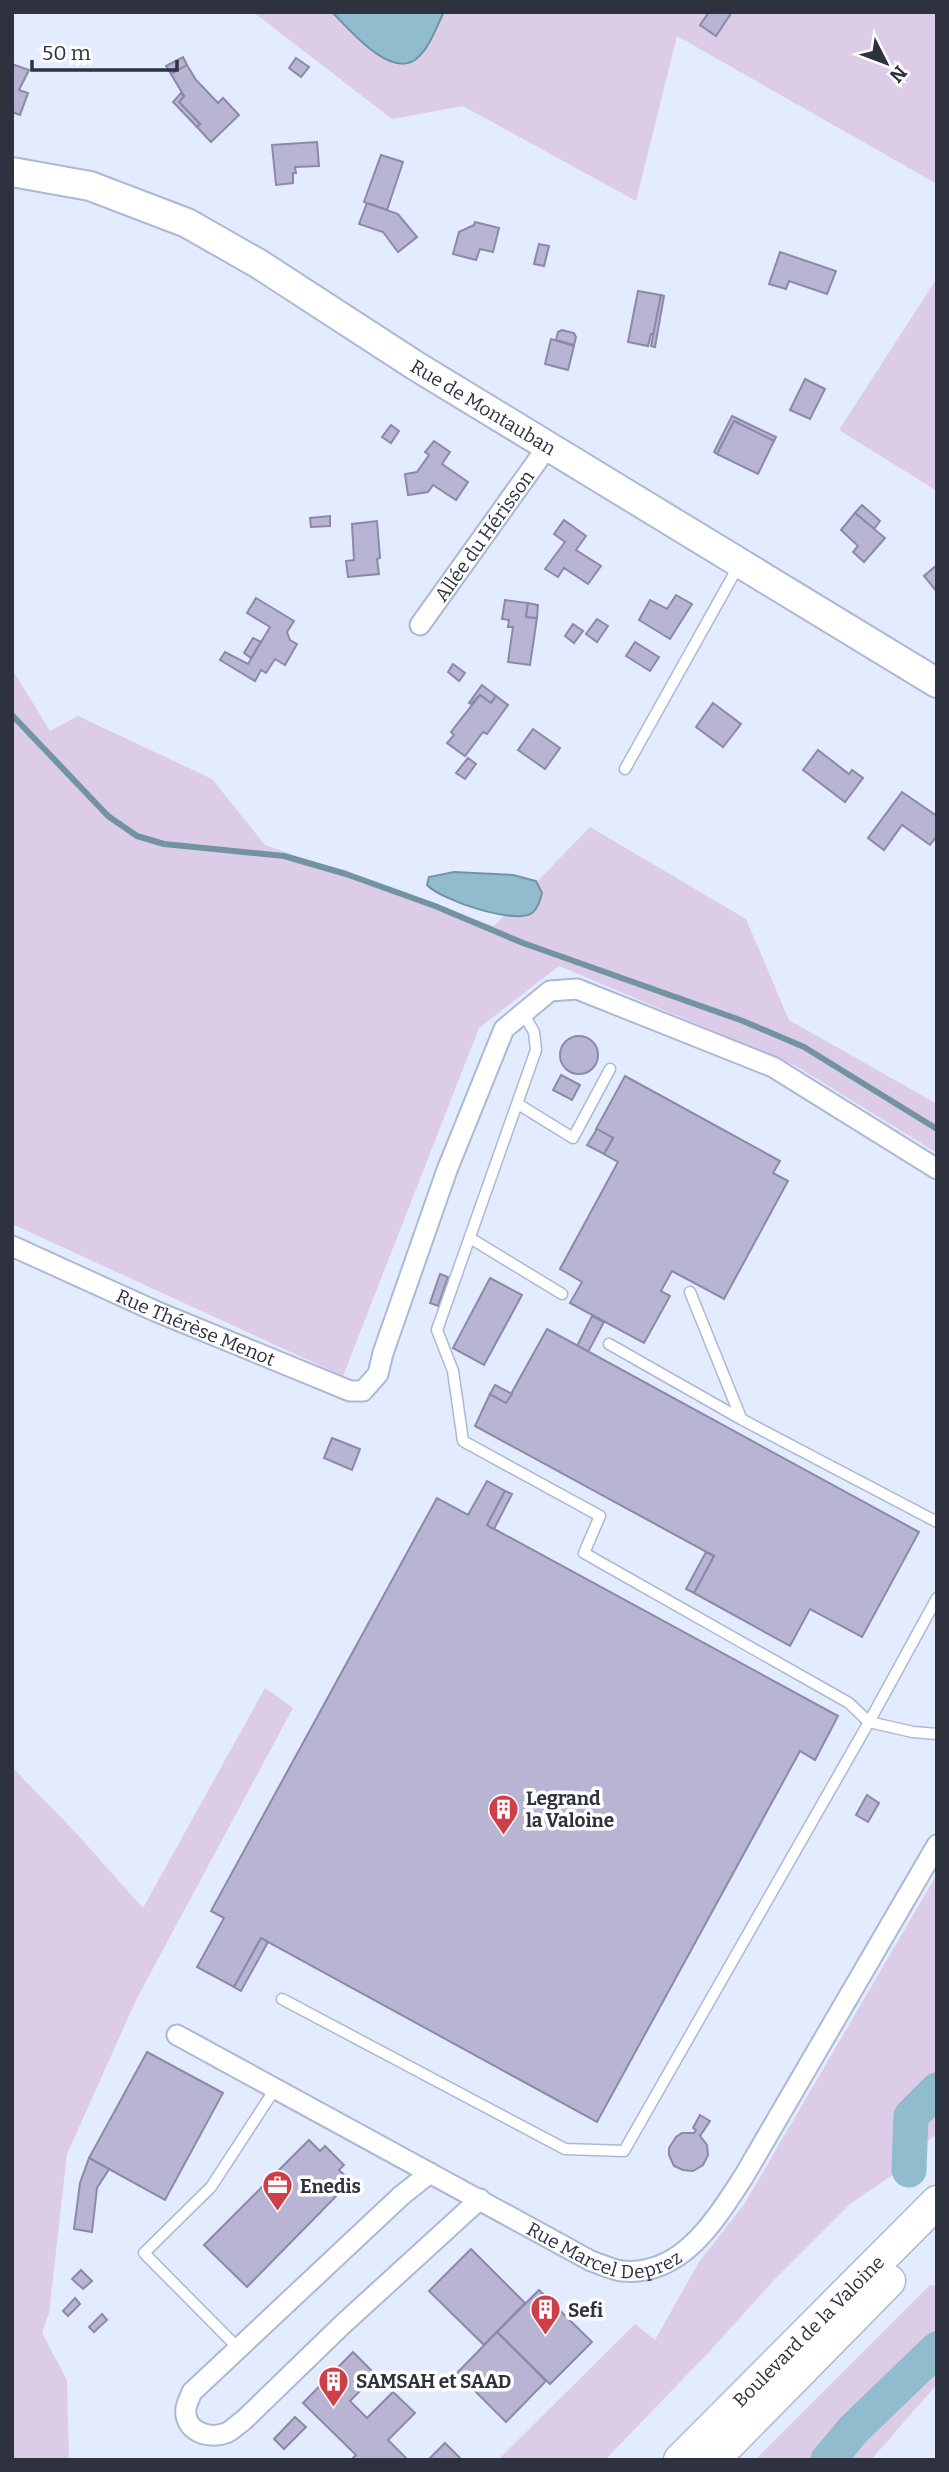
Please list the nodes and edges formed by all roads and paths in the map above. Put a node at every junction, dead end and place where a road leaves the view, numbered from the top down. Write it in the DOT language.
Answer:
graph roads {
  1 [pos="12,172"];
  2 [pos="548,446"];
  3 [pos="739,564"];
  4 [pos="419,625"];
  5 [pos="937,683"];
  6 [pos="625,769"];
  7 [pos="523,1013"];
  8 [pos="610,1069"];
  9 [pos="518,1104"];
  10 [pos="937,1169"];
  11 [pos="470,1238"];
  12 [pos="12,1245"];
  13 [pos="690,1292"];
  14 [pos="562,1294"];
  15 [pos="609,1344"];
  16 [pos="741,1419"];
  17 [pos="937,1522"];
  18 [pos="937,1598"];
  19 [pos="869,1722"];
  20 [pos="937,1734"];
  21 [pos="937,1845"];
  22 [pos="282,1999"];
  23 [pos="177,2035"];
  24 [pos="275,2088"];
  25 [pos="430,2173"];
  26 [pos="480,2199"];
  27 [pos="937,2202"];
  28 [pos="937,2232"];
  29 [pos="238,2348"];
  30 [pos="680,2460"];
  31 [pos="713,2460"];
  1 -- 2 [label="street, Rue de Montauban"];
  2 -- 3 [label="street, Rue de Montauban"];
  2 -- 4 [label="street, Allée du Hérisson"];
  3 -- 5 [label="street, Rue de Montauban"];
  3 -- 6 [label="lane"];
  7 -- 9 [label="lane"];
  7 -- 10 [label="street"];
  7 -- 12 [label="street, Rue Thérèse Menot"];
  8 -- 9 [label="lane"];
  9 -- 11 [label="lane"];
  11 -- 14 [label="lane"];
  11 -- 19 [label="lane"];
  13 -- 16 [label="lane"];
  15 -- 16 [label="lane"];
  16 -- 17 [label="lane"];
  18 -- 19 [label="lane"];
  19 -- 20 [label="lane"];
  19 -- 22 [label="lane"];
  21 -- 26 [label="street, Rue Marcel Deprez"];
  23 -- 24 [label="street, Rue Marcel Deprez"];
  24 -- 25 [label="street, Rue Marcel Deprez"];
  24 -- 29 [label="lane"];
  25 -- 26 [label="street, Rue Marcel Deprez"];
  25 -- 29 [label="street"];
  26 -- 29 [label="street"];
  27 -- 30 [label="main road, Boulevard de la Valoine"];
  28 -- 31 [label="main road, Boulevard de la Valoine"];
}
